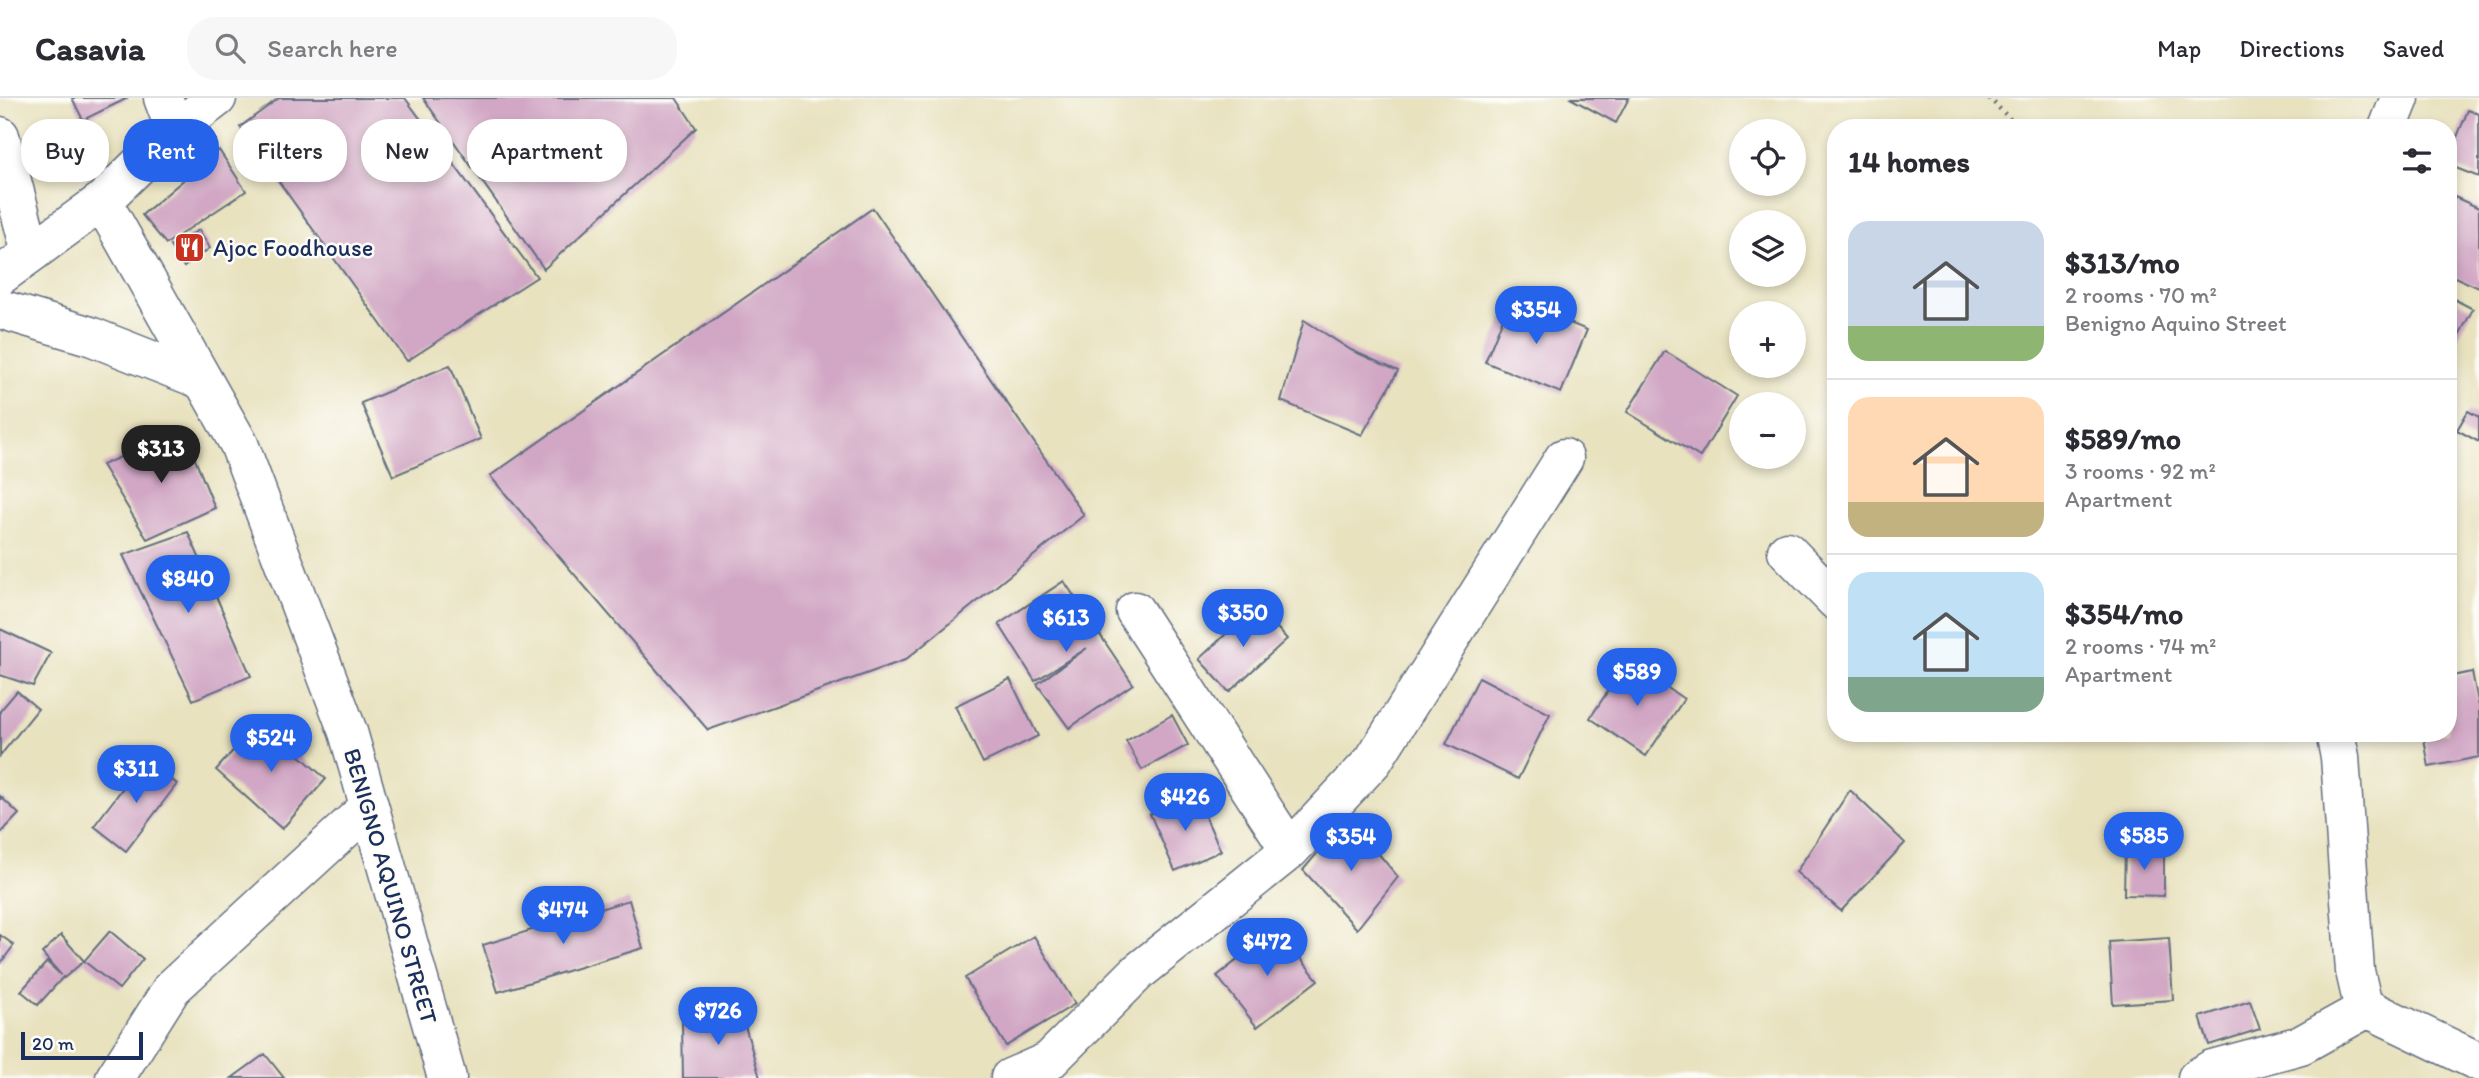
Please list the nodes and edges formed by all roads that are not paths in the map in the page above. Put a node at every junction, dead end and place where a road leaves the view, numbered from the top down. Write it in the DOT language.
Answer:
graph roads {
  1 [pos="217,98"];
  2 [pos="2400,98"];
  3 [pos="169,114"];
  4 [pos="2392,119"];
  5 [pos="0,136"];
  6 [pos="102,201"];
  7 [pos="31,253"];
  8 [pos="0,276"];
  9 [pos="0,309"];
  10 [pos="202,380"];
  11 [pos="1564,458"];
  12 [pos="1787,551"];
  13 [pos="1827,592"];
  14 [pos="1135,611"];
  15 [pos="2337,742"];
  16 [pos="369,807"];
  17 [pos="1290,850"];
  18 [pos="2364,1010"];
  19 [pos="2479,1062"];
  20 [pos="115,1078"];
  21 [pos="447,1078"];
  22 [pos="1010,1078"];
  23 [pos="2197,1078"];
  1 -- 3 [label="street"];
  2 -- 4 [label="street"];
  3 -- 6 [label="street"];
  5 -- 7 [label="street"];
  6 -- 7 [label="street"];
  6 -- 10 [label="street, BENIGNO AQUINO STREET"];
  7 -- 8 [label="street"];
  9 -- 10 [label="street"];
  10 -- 16 [label="street, BENIGNO AQUINO STREET"];
  11 -- 17 [label="street"];
  12 -- 13 [label="street"];
  14 -- 17 [label="street"];
  15 -- 18 [label="street"];
  16 -- 20 [label="street"];
  16 -- 21 [label="street, BENIGNO AQUINO STREET"];
  17 -- 22 [label="street"];
  18 -- 19 [label="street"];
  18 -- 23 [label="street"];
}
